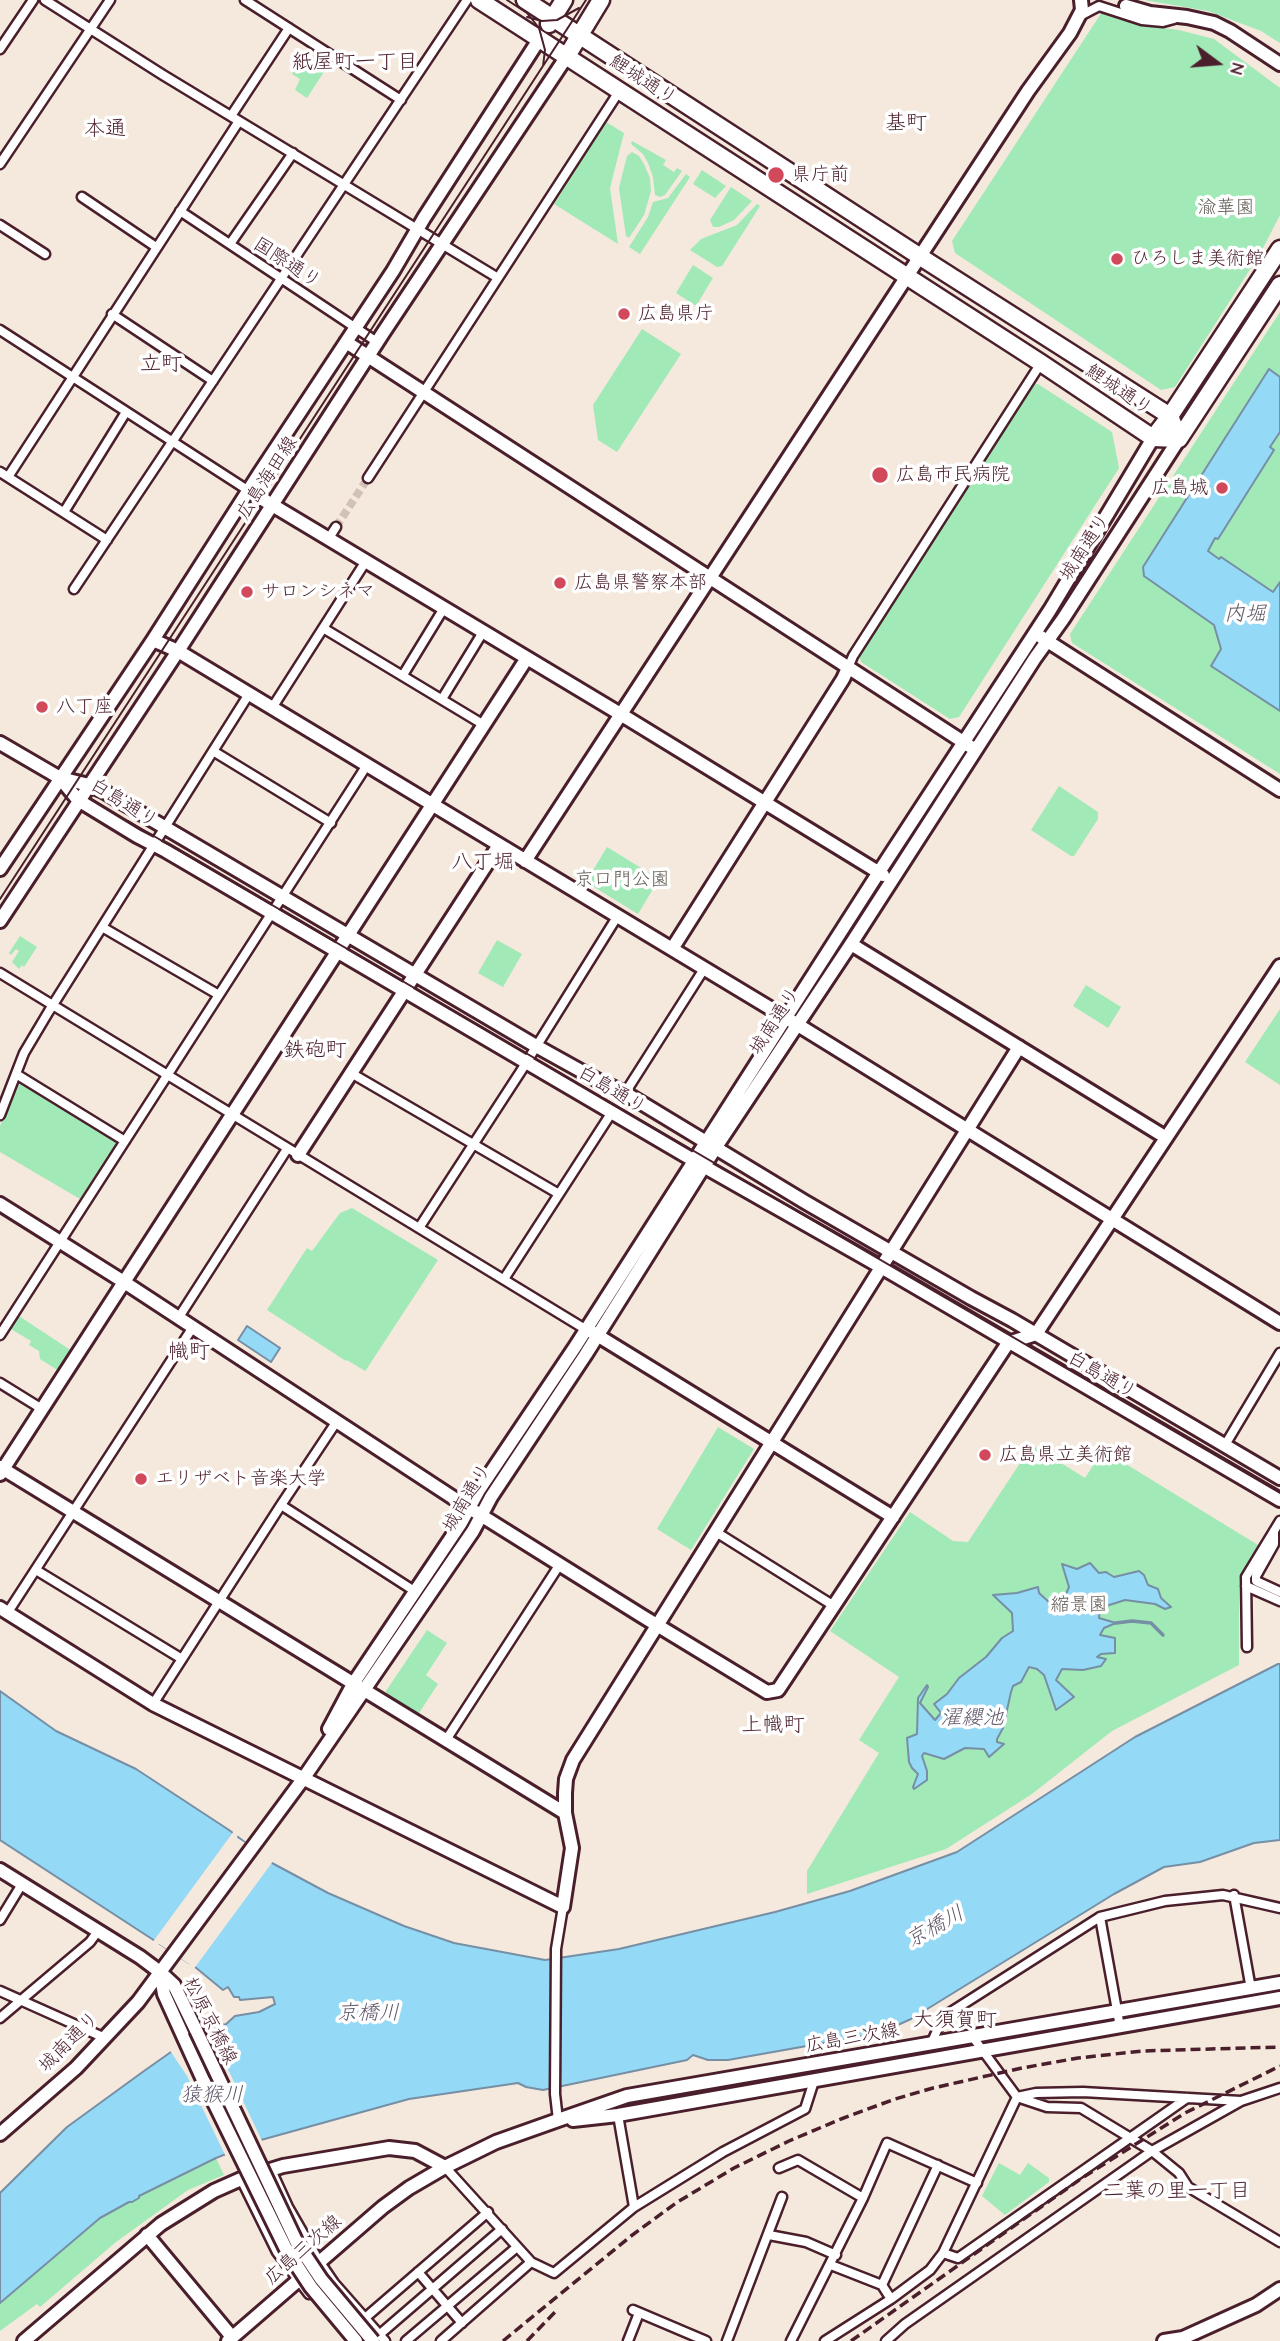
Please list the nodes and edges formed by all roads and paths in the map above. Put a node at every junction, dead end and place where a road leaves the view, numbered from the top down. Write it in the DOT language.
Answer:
graph roads {
  1 [pos="33,0"];
  2 [pos="45,0"];
  3 [pos="110,0"];
  4 [pos="245,0"];
  5 [pos="467,0"];
  6 [pos="479,0"];
  7 [pos="526,0"];
  8 [pos="564,0"];
  9 [pos="601,0"];
  10 [pos="1082,0"];
  11 [pos="1126,6"];
  12 [pos="1080,16"];
  13 [pos="1187,17"];
  14 [pos="554,18"];
  15 [pos="289,28"];
  16 [pos="91,29"];
  17 [pos="580,35"];
  18 [pos="540,38"];
  19 [pos="0,49"];
  20 [pos="567,56"];
  21 [pos="1280,64"];
  22 [pos="620,90"];
  23 [pos="401,100"];
  24 [pos="231,116"];
  25 [pos="239,121"];
  26 [pos="293,153"];
  27 [pos="0,164"];
  28 [pos="344,184"];
  29 [pos="82,197"];
  30 [pos="180,211"];
  31 [pos="0,225"];
  32 [pos="418,228"];
  33 [pos="443,243"];
  34 [pos="230,244"];
  35 [pos="156,247"];
  36 [pos="1280,249"];
  37 [pos="45,254"];
  38 [pos="919,256"];
  39 [pos="907,276"];
  40 [pos="282,278"];
  41 [pos="498,278"];
  42 [pos="1280,285"];
  43 [pos="112,314"];
  44 [pos="356,328"];
  45 [pos="0,330"];
  46 [pos="346,342"];
  47 [pos="377,342"];
  48 [pos="367,357"];
  49 [pos="1041,363"];
  50 [pos="71,376"];
  51 [pos="213,381"];
  52 [pos="423,393"];
  53 [pos="126,412"];
  54 [pos="1170,416"];
  55 [pos="1153,438"];
  56 [pos="1179,439"];
  57 [pos="172,442"];
  58 [pos="4,475"];
  59 [pos="368,478"];
  60 [pos="248,491"];
  61 [pos="272,504"];
  62 [pos="64,512"];
  63 [pos="107,540"];
  64 [pos="366,561"];
  65 [pos="710,579"];
  66 [pos="74,589"];
  67 [pos="444,608"];
  68 [pos="323,628"];
  69 [pos="483,632"];
  70 [pos="1035,634"];
  71 [pos="153,640"];
  72 [pos="1048,642"];
  73 [pos="178,651"];
  74 [pos="527,658"];
  75 [pos="848,668"];
  76 [pos="404,676"];
  77 [pos="249,694"];
  78 [pos="442,699"];
  79 [pos="272,708"];
  80 [pos="622,715"];
  81 [pos="484,725"];
  82 [pos="0,743"];
  83 [pos="964,743"];
  84 [pos="213,751"];
  85 [pos="977,751"];
  86 [pos="367,765"];
  87 [pos="60,778"];
  88 [pos="89,785"];
  89 [pos="1280,790"];
  90 [pos="78,800"];
  91 [pos="765,803"];
  92 [pos="433,805"];
  93 [pos="331,823"];
  94 [pos="164,829"];
  95 [pos="154,845"];
  96 [pos="499,845"];
  97 [pos="525,861"];
  98 [pos="0,869"];
  99 [pos="878,872"];
  100 [pos="892,881"];
  101 [pos="282,897"];
  102 [pos="272,912"];
  103 [pos="617,916"];
  104 [pos="0,921"];
  105 [pos="102,927"];
  106 [pos="349,936"];
  107 [pos="851,944"];
  108 [pos="672,949"];
  109 [pos="338,952"];
  110 [pos="1280,966"];
  111 [pos="704,969"];
  112 [pos="0,973"];
  113 [pos="415,974"];
  114 [pos="405,990"];
  115 [pos="219,995"];
  116 [pos="52,1005"];
  117 [pos="785,1018"];
  118 [pos="798,1025"];
  119 [pos="536,1046"];
  120 [pos="1019,1047"];
  121 [pos="527,1061"];
  122 [pos="351,1073"];
  123 [pos="16,1074"];
  124 [pos="167,1076"];
  125 [pos="625,1093"];
  126 [pos="612,1112"];
  127 [pos="0,1115"];
  128 [pos="233,1116"];
  129 [pos="966,1130"];
  130 [pos="1166,1137"];
  131 [pos="125,1142"];
  132 [pos="474,1143"];
  133 [pos="711,1144"];
  134 [pos="293,1152"];
  135 [pos="699,1164"];
  136 [pos="559,1195"];
  137 [pos="0,1204"];
  138 [pos="1111,1219"];
  139 [pos="419,1228"];
  140 [pos="61,1242"];
  141 [pos="891,1251"];
  142 [pos="881,1267"];
  143 [pos="504,1279"];
  144 [pos="124,1282"];
  145 [pos="180,1317"];
  146 [pos="1280,1323"];
  147 [pos="193,1327"];
  148 [pos="585,1329"];
  149 [pos="1036,1334"];
  150 [pos="0,1335"];
  151 [pos="598,1336"];
  152 [pos="1008,1343"];
  153 [pos="1280,1353"];
  154 [pos="0,1383"];
  155 [pos="42,1409"];
  156 [pos="337,1421"];
  157 [pos="771,1442"];
  158 [pos="1225,1446"];
  159 [pos="1,1470"];
  160 [pos="1280,1478"];
  161 [pos="1280,1500"];
  162 [pos="281,1505"];
  163 [pos="476,1511"];
  164 [pos="73,1512"];
  165 [pos="893,1517"];
  166 [pos="1280,1521"];
  167 [pos="1274,1530"];
  168 [pos="716,1532"];
  169 [pos="560,1564"];
  170 [pos="36,1570"];
  171 [pos="1246,1586"];
  172 [pos="414,1591"];
  173 [pos="1280,1592"];
  174 [pos="427,1599"];
  175 [pos="1280,1601"];
  176 [pos="219,1603"];
  177 [pos="834,1606"];
  178 [pos="4,1610"];
  179 [pos="657,1625"];
  180 [pos="1247,1647"];
  181 [pos="182,1659"];
  182 [pos="358,1687"];
  183 [pos="153,1704"];
  184 [pos="446,1740"];
  185 [pos="303,1779"];
  186 [pos="565,1813"];
  187 [pos="0,1870"];
  188 [pos="22,1884"];
  189 [pos="1234,1895"];
  190 [pos="563,1907"];
  191 [pos="1280,1908"];
  192 [pos="1100,1917"];
  193 [pos="0,1920"];
  194 [pos="98,1931"];
  195 [pos="160,1972"];
  196 [pos="1280,1983"];
  197 [pos="1251,1989"];
  198 [pos="0,1991"];
  199 [pos="1280,1998"];
  200 [pos="21,2000"];
  201 [pos="1116,2012"];
  202 [pos="0,2018"];
  203 [pos="1120,2027"];
  204 [pos="972,2036"];
  205 [pos="105,2038"];
  206 [pos="931,2044"];
  207 [pos="982,2050"];
  208 [pos="814,2081"];
  209 [pos="1280,2088"];
  210 [pos="1017,2097"];
  211 [pos="1187,2098"];
  212 [pos="1241,2101"];
  213 [pos="618,2115"];
  214 [pos="558,2120"];
  215 [pos="0,2134"];
  216 [pos="1129,2137"];
  217 [pos="1153,2151"];
  218 [pos="938,2165"];
  219 [pos="445,2167"];
  220 [pos="779,2168"];
  221 [pos="271,2170"];
  222 [pos="242,2179"];
  223 [pos="977,2183"];
  224 [pos="782,2197"];
  225 [pos="863,2198"];
  226 [pos="634,2207"];
  227 [pos="488,2212"];
  228 [pos="502,2229"];
  229 [pos="146,2235"];
  230 [pos="769,2235"];
  231 [pos="1280,2242"];
  232 [pos="517,2247"];
  233 [pos="943,2253"];
  234 [pos="836,2255"];
  235 [pos="319,2261"];
  236 [pos="531,2262"];
  237 [pos="831,2265"];
  238 [pos="418,2272"];
  239 [pos="298,2280"];
  240 [pos="882,2285"];
  241 [pos="432,2289"];
  242 [pos="1280,2289"];
  243 [pos="891,2299"];
  244 [pos="447,2305"];
  245 [pos="365,2318"];
  246 [pos="462,2323"];
  247 [pos="230,2339"];
  248 [pos="379,2339"];
  249 [pos="1181,2340"];
  250 [pos="24,2341"];
  251 [pos="350,2341"];
  252 [pos="356,2341"];
  253 [pos="406,2341"];
  254 [pos="441,2341"];
  255 [pos="628,2341"];
  256 [pos="706,2341"];
  257 [pos="727,2341"];
  258 [pos="792,2341"];
  259 [pos="825,2341"];
  260 [pos="886,2341"];
  261 [pos="1164,2341"];
  1 -- 19 [label="street"];
  2 -- 16 [label="street"];
  3 -- 16 [label="street"];
  4 -- 15 [label="street"];
  5 -- 23 [label="street"];
  6 -- 18 [label="highway, 鯉城通り"];
  7 -- 14 [label="highway, 鯉城通り"];
  8 -- 14 [label="highway"];
  9 -- 17 [label="highway"];
  10 -- 12 [label="street"];
  11 -- 13 [label="street"];
  12 -- 13 [label="street"];
  12 -- 38 [label="street"];
  13 -- 21 [label="street"];
  14 -- 17 [label="highway, 鯉城通り"];
  14 -- 18 [label="highway"];
  15 -- 23 [label="street"];
  15 -- 24 [label="street"];
  16 -- 24 [label="street"];
  16 -- 27 [label="street"];
  17 -- 20 [label="highway"];
  17 -- 38 [label="highway, 鯉城通り"];
  18 -- 20 [label="highway, 鯉城通り"];
  18 -- 32 [label="street, 広島海田線"];
  20 -- 22 [label="highway, 鯉城通り"];
  20 -- 33 [label="street, 広島海田線"];
  22 -- 39 [label="highway, 鯉城通り"];
  22 -- 41 [label="street"];
  23 -- 28 [label="street"];
  24 -- 25 [label="street"];
  25 -- 26 [label="street"];
  25 -- 30 [label="street"];
  26 -- 28 [label="street"];
  26 -- 34 [label="street"];
  28 -- 32 [label="street"];
  28 -- 40 [label="street"];
  29 -- 35 [label="street"];
  30 -- 34 [label="street, 国際通り"];
  30 -- 35 [label="street"];
  31 -- 37 [label="street"];
  32 -- 33 [label="street"];
  32 -- 44 [label="street, 広島海田線"];
  33 -- 41 [label="street"];
  33 -- 47 [label="street, 広島海田線"];
  34 -- 40 [label="street, 国際通り"];
  35 -- 43 [label="street"];
  36 -- 54 [label="highway"];
  38 -- 39 [label="street"];
  38 -- 54 [label="highway, 鯉城通り"];
  39 -- 49 [label="highway, 鯉城通り"];
  39 -- 65 [label="street"];
  40 -- 44 [label="street, 国際通り"];
  40 -- 51 [label="street"];
  41 -- 52 [label="street"];
  42 -- 56 [label="highway, 城南通り"];
  43 -- 50 [label="street"];
  43 -- 51 [label="street"];
  44 -- 46 [label="street, 広島海田線"];
  44 -- 47 [label="street, 国際通り"];
  45 -- 50 [label="street"];
  46 -- 48 [label="street"];
  46 -- 60 [label="street, 広島海田線"];
  47 -- 48 [label="street, 広島海田線"];
  48 -- 52 [label="street"];
  48 -- 61 [label="street, 広島海田線"];
  49 -- 55 [label="highway, 鯉城通り"];
  49 -- 75 [label="street"];
  50 -- 53 [label="street"];
  50 -- 58 [label="street"];
  51 -- 57 [label="street"];
  52 -- 59 [label="street"];
  52 -- 65 [label="street"];
  53 -- 57 [label="street"];
  53 -- 62 [label="street"];
  54 -- 55 [label="highway"];
  54 -- 56 [label="highway, 鯉城通り"];
  55 -- 56 [label="highway, 鯉城通り"];
  55 -- 70 [label="street, 城南通り"];
  56 -- 72 [label="street, 城南通り"];
  57 -- 60 [label="street"];
  57 -- 63 [label="street"];
  58 -- 62 [label="street"];
  60 -- 61 [label="street"];
  60 -- 71 [label="street, 広島海田線"];
  61 -- 64 [label="street"];
  61 -- 73 [label="street, 広島海田線"];
  62 -- 63 [label="street"];
  63 -- 66 [label="street"];
  64 -- 67 [label="street"];
  64 -- 68 [label="street"];
  65 -- 75 [label="street"];
  65 -- 80 [label="street"];
  67 -- 69 [label="street"];
  67 -- 76 [label="street"];
  68 -- 76 [label="street"];
  68 -- 79 [label="street"];
  69 -- 74 [label="street"];
  69 -- 78 [label="street"];
  70 -- 72 [label="street"];
  70 -- 83 [label="street, 城南通り"];
  71 -- 73 [label="street"];
  71 -- 87 [label="street, 広島海田線"];
  72 -- 85 [label="street, 城南通り"];
  72 -- 89 [label="street"];
  73 -- 77 [label="street"];
  73 -- 88 [label="street, 広島海田線"];
  74 -- 80 [label="street"];
  74 -- 81 [label="street"];
  75 -- 83 [label="street"];
  75 -- 91 [label="street"];
  76 -- 78 [label="street"];
  77 -- 79 [label="street"];
  77 -- 84 [label="street"];
  78 -- 81 [label="street"];
  79 -- 86 [label="street"];
  80 -- 91 [label="street"];
  80 -- 97 [label="street"];
  81 -- 92 [label="street"];
  82 -- 87 [label="street"];
  83 -- 85 [label="street"];
  83 -- 99 [label="street, 城南通り"];
  84 -- 93 [label="street"];
  84 -- 94 [label="street"];
  85 -- 100 [label="street, 城南通り"];
  86 -- 92 [label="street"];
  86 -- 93 [label="street"];
  87 -- 88 [label="street, 白島通り"];
  87 -- 90 [label="street, 白島通り"];
  87 -- 98 [label="street, 広島海田線"];
  88 -- 90 [label="street, 広島海田線"];
  88 -- 94 [label="street, 白島通り"];
  90 -- 95 [label="street, 白島通り"];
  90 -- 104 [label="street, 広島海田線"];
  91 -- 99 [label="street"];
  91 -- 108 [label="street"];
  92 -- 96 [label="street"];
  92 -- 106 [label="street"];
  93 -- 101 [label="street"];
  94 -- 95 [label="street"];
  94 -- 101 [label="street, 白島通り"];
  95 -- 102 [label="street, 白島通り"];
  95 -- 105 [label="street"];
  96 -- 97 [label="street"];
  96 -- 113 [label="street"];
  97 -- 103 [label="street"];
  99 -- 100 [label="street"];
  99 -- 117 [label="street, 城南通り"];
  100 -- 107 [label="street, 城南通り"];
  101 -- 102 [label="street"];
  101 -- 106 [label="street, 白島通り"];
  102 -- 109 [label="street, 白島通り"];
  102 -- 115 [label="street"];
  103 -- 108 [label="street"];
  103 -- 119 [label="street"];
  105 -- 115 [label="street"];
  105 -- 116 [label="street"];
  106 -- 109 [label="street"];
  106 -- 113 [label="street, 白島通り"];
  107 -- 118 [label="street, 城南通り"];
  107 -- 120 [label="street"];
  108 -- 111 [label="street"];
  109 -- 114 [label="street, 白島通り"];
  109 -- 128 [label="street"];
  110 -- 130 [label="street"];
  111 -- 117 [label="street"];
  111 -- 125 [label="street"];
  112 -- 116 [label="street"];
  113 -- 114 [label="street"];
  113 -- 119 [label="street, 白島通り"];
  114 -- 121 [label="street, 白島通り"];
  114 -- 122 [label="street"];
  115 -- 124 [label="street"];
  116 -- 123 [label="street"];
  116 -- 124 [label="street"];
  117 -- 118 [label="street"];
  117 -- 133 [label="street, 城南通り"];
  118 -- 129 [label="street"];
  118 -- 133 [label="street, 城南通り"];
  119 -- 121 [label="street"];
  119 -- 125 [label="street, 白島通り"];
  120 -- 129 [label="street"];
  120 -- 130 [label="street"];
  121 -- 126 [label="street, 白島通り"];
  121 -- 132 [label="street"];
  122 -- 132 [label="street"];
  122 -- 134 [label="street"];
  123 -- 127 [label="street"];
  123 -- 131 [label="street"];
  124 -- 128 [label="street"];
  124 -- 131 [label="street"];
  125 -- 133 [label="street, 白島通り"];
  126 -- 135 [label="street, 白島通り"];
  126 -- 136 [label="street"];
  128 -- 134 [label="street"];
  128 -- 144 [label="street"];
  129 -- 138 [label="street"];
  129 -- 141 [label="street"];
  130 -- 138 [label="street"];
  131 -- 140 [label="street"];
  132 -- 136 [label="street"];
  132 -- 139 [label="street"];
  133 -- 135 [label="street, 城南通り"];
  133 -- 141 [label="street, 白島通り"];
  134 -- 139 [label="street"];
  134 -- 145 [label="street"];
  135 -- 142 [label="street, 白島通り"];
  135 -- 148 [label="street, 城南通り"];
  135 -- 151 [label="street, 城南通り"];
  136 -- 143 [label="street"];
  137 -- 140 [label="street"];
  138 -- 146 [label="street"];
  138 -- 149 [label="street"];
  139 -- 143 [label="street"];
  140 -- 144 [label="street"];
  140 -- 150 [label="street"];
  141 -- 142 [label="street"];
  141 -- 149 [label="street, 白島通り"];
  142 -- 152 [label="street, 白島通り"];
  142 -- 157 [label="street"];
  143 -- 148 [label="street"];
  144 -- 145 [label="street"];
  144 -- 155 [label="street"];
  145 -- 147 [label="street"];
  147 -- 156 [label="street"];
  147 -- 164 [label="street"];
  148 -- 151 [label="street"];
  148 -- 163 [label="street, 城南通り"];
  149 -- 152 [label="street"];
  149 -- 158 [label="street, 白島通り"];
  151 -- 157 [label="street"];
  151 -- 163 [label="street, 城南通り"];
  152 -- 161 [label="street, 白島通り"];
  152 -- 165 [label="street"];
  153 -- 158 [label="street"];
  154 -- 155 [label="street"];
  155 -- 159 [label="street"];
  156 -- 162 [label="street"];
  156 -- 163 [label="street"];
  157 -- 165 [label="street"];
  157 -- 168 [label="street"];
  158 -- 160 [label="street, 白島通り"];
  159 -- 164 [label="street"];
  162 -- 172 [label="street"];
  162 -- 176 [label="street"];
  163 -- 169 [label="street"];
  163 -- 172 [label="street, 城南通り"];
  163 -- 174 [label="street, 城南通り"];
  164 -- 170 [label="street"];
  164 -- 176 [label="street"];
  165 -- 177 [label="street"];
  166 -- 167 [label="street"];
  167 -- 171 [label="street"];
  167 -- 173 [label="street"];
  168 -- 177 [label="street"];
  168 -- 179 [label="street"];
  169 -- 179 [label="street"];
  169 -- 184 [label="street"];
  170 -- 178 [label="street"];
  170 -- 181 [label="street"];
  171 -- 175 [label="street"];
  171 -- 180 [label="street"];
  172 -- 174 [label="street"];
  172 -- 182 [label="street, 城南通り"];
  174 -- 182 [label="street, 城南通り"];
  176 -- 181 [label="street"];
  176 -- 182 [label="street"];
  177 -- 179 [label="street"];
  178 -- 183 [label="street"];
  179 -- 186 [label="street"];
  181 -- 183 [label="street"];
  182 -- 184 [label="street"];
  182 -- 185 [label="street, 城南通り"];
  183 -- 185 [label="street"];
  184 -- 186 [label="street"];
  185 -- 190 [label="street"];
  185 -- 195 [label="street, 城南通り"];
  186 -- 190 [label="street"];
  187 -- 188 [label="street"];
  188 -- 193 [label="street"];
  188 -- 194 [label="street"];
  189 -- 191 [label="street"];
  189 -- 192 [label="street"];
  189 -- 197 [label="street"];
  190 -- 214 [label="street"];
  192 -- 201 [label="street"];
  192 -- 206 [label="street"];
  194 -- 195 [label="street"];
  194 -- 200 [label="street"];
  195 -- 205 [label="street, 城南通り"];
  195 -- 248 [label="street, 松原京橋線, bridge"];
  195 -- 252 [label="street, 松原京橋線, bridge"];
  196 -- 197 [label="street, 広島三次線"];
  197 -- 201 [label="street, 広島三次線"];
  198 -- 200 [label="street"];
  199 -- 203 [label="street, 広島三次線"];
  200 -- 202 [label="street"];
  200 -- 205 [label="street"];
  201 -- 203 [label="street"];
  201 -- 204 [label="street, 広島三次線"];
  203 -- 207 [label="street, 広島三次線"];
  204 -- 206 [label="street, 広島三次線"];
  204 -- 207 [label="street"];
  205 -- 215 [label="street, 城南通り"];
  206 -- 214 [label="street, 広島三次線"];
  207 -- 208 [label="street, 広島三次線"];
  207 -- 210 [label="street"];
  208 -- 213 [label="street, 広島三次線"];
  208 -- 226 [label="street"];
  209 -- 212 [label="street"];
  210 -- 211 [label="street"];
  210 -- 216 [label="street"];
  210 -- 223 [label="street"];
  211 -- 212 [label="street"];
  211 -- 216 [label="street"];
  212 -- 217 [label="street"];
  213 -- 214 [label="street, 広島三次線"];
  213 -- 226 [label="street"];
  214 -- 219 [label="street, 広島三次線"];
  216 -- 217 [label="street"];
  216 -- 233 [label="street"];
  217 -- 231 [label="street"];
  217 -- 260 [label="street"];
  218 -- 223 [label="street"];
  218 -- 225 [label="street"];
  218 -- 240 [label="street"];
  219 -- 221 [label="street"];
  219 -- 227 [label="street"];
  219 -- 235 [label="street, 広島三次線"];
  220 -- 225 [label="street"];
  221 -- 222 [label="street"];
  221 -- 235 [label="street"];
  222 -- 229 [label="street"];
  222 -- 239 [label="street"];
  223 -- 233 [label="street"];
  224 -- 230 [label="street"];
  225 -- 234 [label="street"];
  226 -- 236 [label="street"];
  227 -- 228 [label="street"];
  227 -- 238 [label="street"];
  228 -- 232 [label="street"];
  228 -- 241 [label="street"];
  229 -- 247 [label="street"];
  229 -- 250 [label="street"];
  230 -- 234 [label="street"];
  230 -- 257 [label="street"];
  232 -- 236 [label="street"];
  232 -- 244 [label="street"];
  233 -- 243 [label="street"];
  234 -- 237 [label="street"];
  235 -- 239 [label="street, 広島三次線"];
  235 -- 245 [label="street"];
  236 -- 246 [label="street"];
  237 -- 240 [label="street"];
  237 -- 258 [label="street"];
  238 -- 241 [label="street"];
  238 -- 245 [label="street"];
  239 -- 247 [label="street, 広島三次線"];
  239 -- 251 [label="street"];
  240 -- 243 [label="street"];
  241 -- 244 [label="street"];
  241 -- 248 [label="street"];
  242 -- 249 [label="street"];
  243 -- 259 [label="street"];
  244 -- 246 [label="street"];
  244 -- 253 [label="street"];
  245 -- 248 [label="street"];
  246 -- 254 [label="street"];
  249 -- 261 [label="street"];
  255 -- 256 [label="street"];
}
